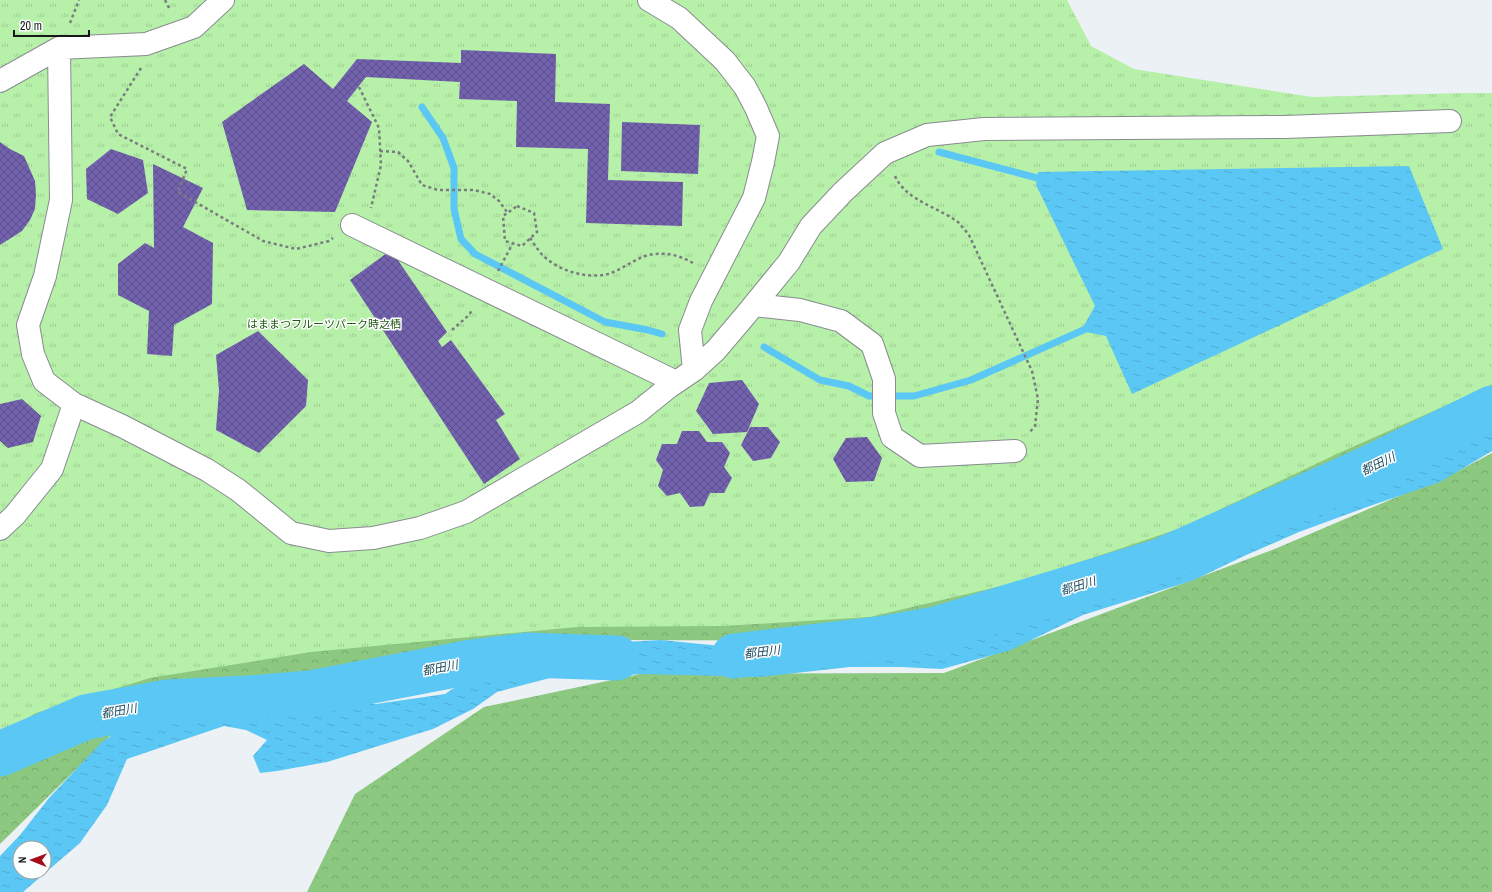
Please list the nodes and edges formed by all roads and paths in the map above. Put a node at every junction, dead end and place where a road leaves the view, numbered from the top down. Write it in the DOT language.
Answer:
graph roads {
  1 [pos="165,0"];
  2 [pos="223,0"];
  3 [pos="649,0"];
  4 [pos="160,39"];
  5 [pos="59,48"];
  6 [pos="0,81"];
  7 [pos="359,87"];
  8 [pos="1450,121"];
  9 [pos="380,151"];
  10 [pos="885,153"];
  11 [pos="507,212"];
  12 [pos="352,225"];
  13 [pos="530,238"];
  14 [pos="513,243"];
  15 [pos="693,270"];
  16 [pos="496,273"];
  17 [pos="754,305"];
  18 [pos="694,370"];
  19 [pos="676,382"];
  20 [pos="74,404"];
  21 [pos="1015,451"];
  22 [pos="0,529"];
  1 -- 4 [label="path"];
  2 -- 4 [label="lane"];
  3 -- 18 [label="lane"];
  4 -- 5 [label="lane"];
  4 -- 12 [label="path"];
  5 -- 6 [label="lane"];
  5 -- 20 [label="lane"];
  7 -- 9 [label="path"];
  8 -- 10 [label="lane"];
  9 -- 11 [label="path"];
  9 -- 12 [label="path"];
  10 -- 17 [label="lane"];
  10 -- 21 [label="path"];
  11 -- 13 [label="path"];
  11 -- 14 [label="path"];
  12 -- 19 [label="lane"];
  13 -- 14 [label="path"];
  13 -- 15 [label="path"];
  14 -- 16 [label="path"];
  17 -- 18 [label="lane"];
  17 -- 21 [label="lane"];
  18 -- 19 [label="lane"];
  19 -- 20 [label="lane"];
  20 -- 22 [label="lane"];
}
